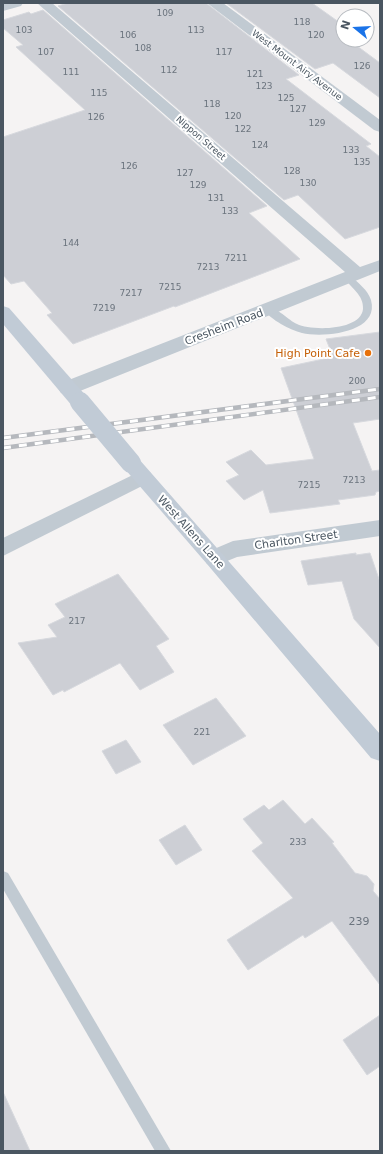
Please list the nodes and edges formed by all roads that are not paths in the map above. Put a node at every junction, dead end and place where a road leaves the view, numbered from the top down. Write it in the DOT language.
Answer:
graph roads {
  1 [pos="16,3"];
  2 [pos="44,3"];
  3 [pos="214,3"];
  4 [pos="3,7"];
  5 [pos="380,127"];
  6 [pos="380,265"];
  7 [pos="353,276"];
  8 [pos="268,309"];
  9 [pos="3,312"];
  10 [pos="74,395"];
  11 [pos="137,470"];
  12 [pos="380,528"];
  13 [pos="3,548"];
  14 [pos="215,558"];
  15 [pos="380,751"];
  16 [pos="3,877"];
  17 [pos="163,1151"];
  1 -- 4 [label="street"];
  2 -- 7 [label="street, Nippon Street"];
  3 -- 5 [label="street, West Mount Airy Avenue"];
  6 -- 7 [label="street, Cresheim Road"];
  7 -- 8 [label="street, Cresheim Road"];
  7 -- 8 [label="lane"];
  8 -- 10 [label="street, Cresheim Road"];
  9 -- 10 [label="main road, West Allens Lane"];
  10 -- 11 [label="main road, West Allens Lane, bridge"];
  11 -- 13 [label="street"];
  11 -- 14 [label="main road, West Allens Lane"];
  12 -- 14 [label="street, Charlton Street"];
  14 -- 15 [label="main road, West Allens Lane"];
  16 -- 17 [label="lane"];
}
